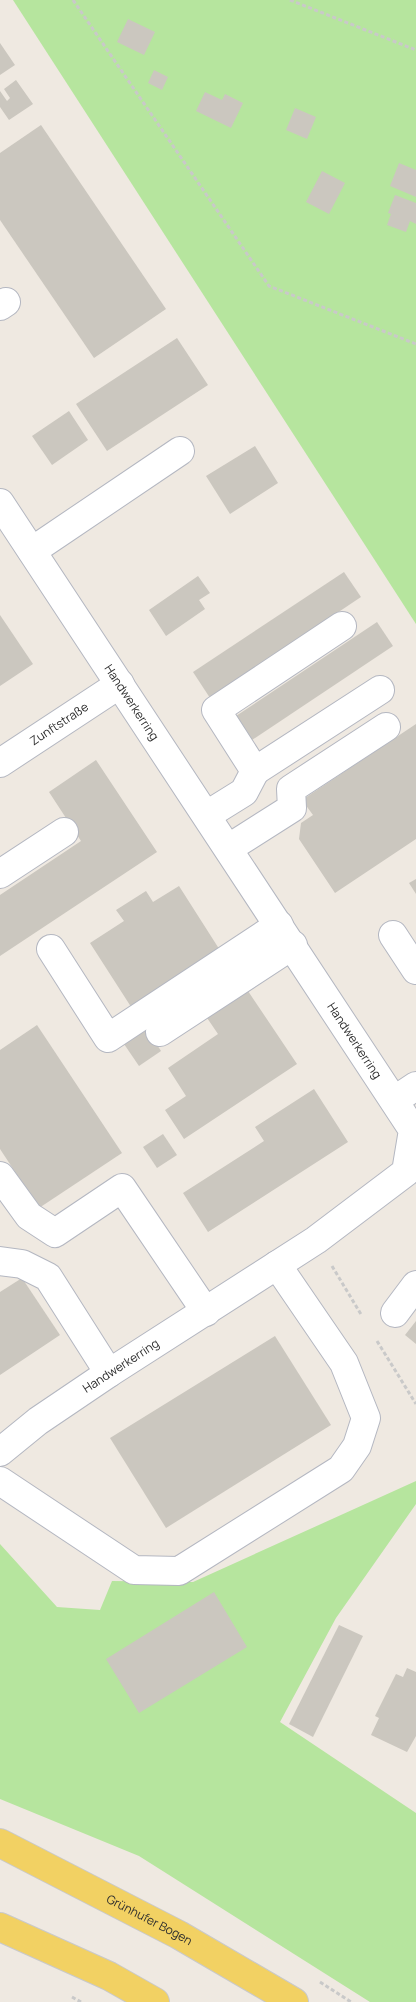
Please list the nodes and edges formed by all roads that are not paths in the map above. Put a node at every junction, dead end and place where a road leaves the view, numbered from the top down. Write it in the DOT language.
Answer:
graph roads {
  1 [pos="180,451"];
  2 [pos="0,503"];
  3 [pos="32,551"];
  4 [pos="342,626"];
  5 [pos="120,684"];
  6 [pos="380,690"];
  7 [pos="386,726"];
  8 [pos="0,763"];
  9 [pos="255,771"];
  10 [pos="207,815"];
  11 [pos="64,832"];
  12 [pos="229,848"];
  13 [pos="0,874"];
  14 [pos="286,935"];
  15 [pos="393,936"];
  16 [pos="51,949"];
  17 [pos="416,970"];
  18 [pos="160,1032"];
  19 [pos="406,1093"];
  20 [pos="0,1176"];
  21 [pos="0,1261"];
  22 [pos="277,1265"];
  23 [pos="416,1285"];
  24 [pos="206,1312"];
  25 [pos="395,1312"];
  26 [pos="109,1373"];
  27 [pos="0,1452"];
  28 [pos="0,1481"];
  29 [pos="0,1843"];
  30 [pos="0,1927"];
  31 [pos="155,2002"];
  32 [pos="294,2002"];
  1 -- 3 [label="street"];
  2 -- 3 [label="street, Handwerkerring"];
  3 -- 5 [label="street, Handwerkerring"];
  4 -- 9 [label="street"];
  5 -- 8 [label="street, Zunftstraße"];
  5 -- 10 [label="street, Handwerkerring"];
  6 -- 9 [label="street"];
  7 -- 12 [label="street"];
  9 -- 10 [label="street"];
  10 -- 12 [label="street, Handwerkerring"];
  11 -- 13 [label="street"];
  12 -- 14 [label="street, Handwerkerring"];
  14 -- 16 [label="street"];
  14 -- 18 [label="street"];
  14 -- 19 [label="street, Handwerkerring"];
  15 -- 17 [label="street"];
  19 -- 22 [label="street, Handwerkerring"];
  20 -- 24 [label="street"];
  21 -- 26 [label="street"];
  22 -- 24 [label="street, Handwerkerring"];
  22 -- 28 [label="street"];
  23 -- 25 [label="street"];
  24 -- 26 [label="street, Handwerkerring"];
  26 -- 27 [label="street, Handwerkerring"];
  29 -- 32 [label="main road, Grünhufer Bogen"];
  30 -- 31 [label="main road"];
}
